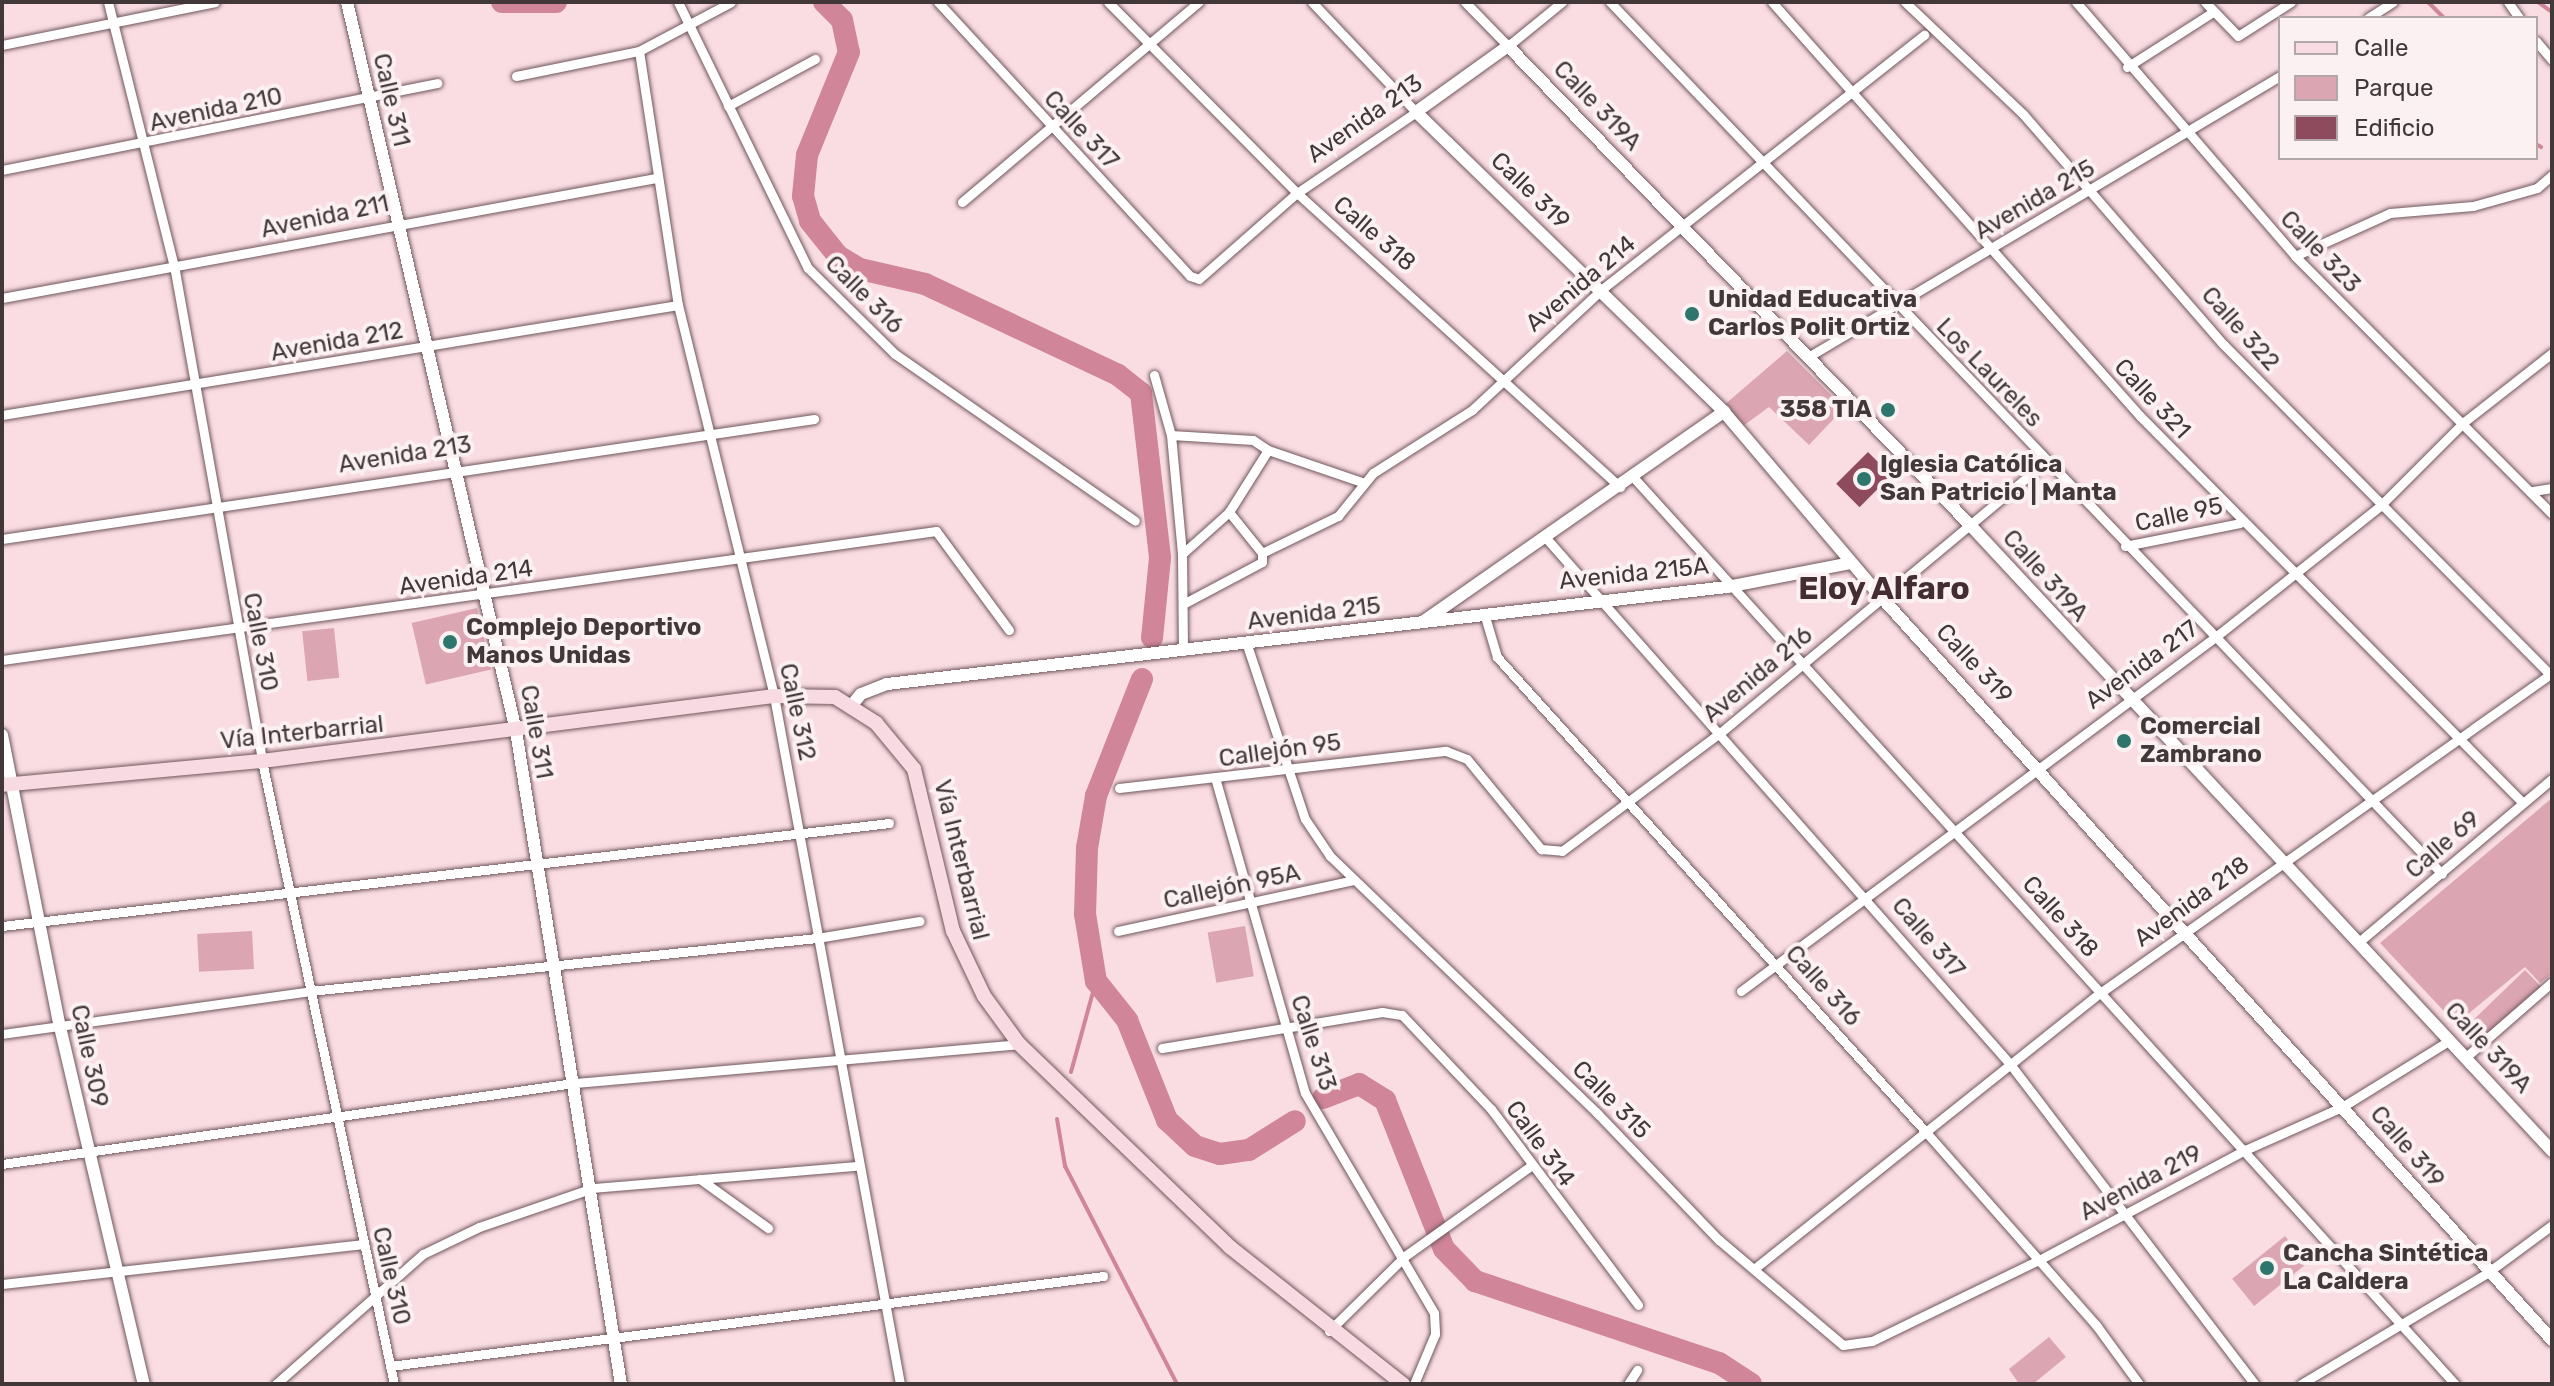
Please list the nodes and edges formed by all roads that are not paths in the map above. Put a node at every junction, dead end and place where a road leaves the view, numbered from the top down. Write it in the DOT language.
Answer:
graph roads {
  1 [pos="108,2"];
  2 [pos="215,2"];
  3 [pos="347,2"];
  4 [pos="678,2"];
  5 [pos="731,2"];
  6 [pos="938,2"];
  7 [pos="1108,2"];
  8 [pos="1199,2"];
  9 [pos="1312,2"];
  10 [pos="1465,2"];
  11 [pos="1562,2"];
  12 [pos="1610,2"];
  13 [pos="1772,2"];
  14 [pos="1905,2"];
  15 [pos="2076,2"];
  16 [pos="2205,2"];
  17 [pos="2291,2"];
  18 [pos="2393,2"];
  19 [pos="2213,12"];
  20 [pos="2371,16"];
  21 [pos="112,23"];
  22 [pos="690,26"];
  23 [pos="1924,35"];
  24 [pos="2538,43"];
  25 [pos="1149,44"];
  26 [pos="2,45"];
  27 [pos="1508,46"];
  28 [pos="639,51"];
  29 [pos="815,59"];
  30 [pos="2552,60"];
  31 [pos="2127,67"];
  32 [pos="516,76"];
  33 [pos="2278,77"];
  34 [pos="437,83"];
  35 [pos="1850,96"];
  36 [pos="367,99"];
  37 [pos="728,106"];
  38 [pos="1416,112"];
  39 [pos="1051,128"];
  40 [pos="2188,135"];
  41 [pos="148,145"];
  42 [pos="1766,163"];
  43 [pos="2,170"];
  44 [pos="2552,175"];
  45 [pos="656,178"];
  46 [pos="2093,191"];
  47 [pos="1297,193"];
  48 [pos="962,202"];
  49 [pos="397,222"];
  50 [pos="1683,225"];
  51 [pos="1989,253"];
  52 [pos="2295,256"];
  53 [pos="175,271"];
  54 [pos="1199,279"];
  55 [pos="1601,290"];
  56 [pos="2,298"];
  57 [pos="1894,303"];
  58 [pos="678,305"];
  59 [pos="425,347"];
  60 [pos="2552,353"];
  61 [pos="1808,357"];
  62 [pos="1154,375"];
  63 [pos="1505,376"];
  64 [pos="195,386"];
  65 [pos="1724,412"];
  66 [pos="2,415"];
  67 [pos="814,419"];
  68 [pos="2464,422"];
  69 [pos="711,431"];
  70 [pos="1171,435"];
  71 [pos="1268,450"];
  72 [pos="2046,461"];
  73 [pos="455,469"];
  74 [pos="1634,478"];
  75 [pos="1362,482"];
  76 [pos="1620,487"];
  77 [pos="2552,488"];
  78 [pos="2533,491"];
  79 [pos="2380,506"];
  80 [pos="214,509"];
  81 [pos="1229,512"];
  82 [pos="2552,514"];
  83 [pos="1135,521"];
  84 [pos="2240,523"];
  85 [pos="1970,525"];
  86 [pos="1546,538"];
  87 [pos="2,539"];
  88 [pos="2125,546"];
  89 [pos="1262,553"];
  90 [pos="1182,554"];
  91 [pos="743,560"];
  92 [pos="1851,563"];
  93 [pos="2297,570"];
  94 [pos="1727,587"];
  95 [pos="485,597"];
  96 [pos="1595,598"];
  97 [pos="1882,598"];
  98 [pos="1183,604"];
  99 [pos="1484,613"];
  100 [pos="1422,623"];
  101 [pos="237,628"];
  102 [pos="1009,630"];
  103 [pos="2218,635"];
  104 [pos="1247,645"];
  105 [pos="1183,651"];
  106 [pos="2,660"];
  107 [pos="1802,665"];
  108 [pos="2551,674"];
  109 [pos="774,696"];
  110 [pos="2127,700"];
  111 [pos="852,705"];
  112 [pos="516,731"];
  113 [pos="1720,733"];
  114 [pos="2,735"];
  115 [pos="2462,736"];
  116 [pos="262,761"];
  117 [pos="2039,766"];
  118 [pos="1287,768"];
  119 [pos="2552,779"];
  120 [pos="1216,781"];
  121 [pos="7,784"];
  122 [pos="1119,788"];
  123 [pos="1631,800"];
  124 [pos="2375,800"];
  125 [pos="2523,803"];
  126 [pos="889,823"];
  127 [pos="1955,829"];
  128 [pos="801,833"];
  129 [pos="1562,851"];
  130 [pos="2281,861"];
  131 [pos="535,863"];
  132 [pos="2442,874"];
  133 [pos="1354,880"];
  134 [pos="288,891"];
  135 [pos="1866,896"];
  136 [pos="1251,906"];
  137 [pos="920,921"];
  138 [pos="39,922"];
  139 [pos="2,926"];
  140 [pos="1118,931"];
  141 [pos="2188,931"];
  142 [pos="817,938"];
  143 [pos="2360,941"];
  144 [pos="1776,964"];
  145 [pos="553,968"];
  146 [pos="2552,982"];
  147 [pos="310,991"];
  148 [pos="1741,991"];
  149 [pos="2100,993"];
  150 [pos="60,1027"];
  151 [pos="1285,1028"];
  152 [pos="2,1034"];
  153 [pos="2450,1040"];
  154 [pos="1019,1044"];
  155 [pos="1162,1048"];
  156 [pos="2466,1057"];
  157 [pos="839,1063"];
  158 [pos="2010,1064"];
  159 [pos="574,1083"];
  160 [pos="2342,1107"];
  161 [pos="337,1117"];
  162 [pos="1925,1131"];
  163 [pos="2245,1150"];
  164 [pos="2552,1151"];
  165 [pos="88,1156"];
  166 [pos="2,1164"];
  167 [pos="1532,1165"];
  168 [pos="855,1166"];
  169 [pos="700,1179"];
  170 [pos="593,1188"];
  171 [pos="2124,1215"];
  172 [pos="2552,1225"];
  173 [pos="768,1228"];
  174 [pos="362,1244"];
  175 [pos="1405,1256"];
  176 [pos="2037,1261"];
  177 [pos="1754,1269"];
  178 [pos="118,1273"];
  179 [pos="2487,1273"];
  180 [pos="1103,1276"];
  181 [pos="2,1284"];
  182 [pos="377,1294"];
  183 [pos="885,1305"];
  184 [pos="1638,1305"];
  185 [pos="2399,1325"];
  186 [pos="1329,1331"];
  187 [pos="2552,1340"];
  188 [pos="612,1341"];
  189 [pos="1843,1345"];
  190 [pos="390,1366"];
  191 [pos="1637,1370"];
  192 [pos="144,1384"];
  193 [pos="276,1384"];
  194 [pos="394,1384"];
  195 [pos="621,1384"];
  196 [pos="900,1384"];
  197 [pos="1403,1384"];
  198 [pos="1414,1384"];
  199 [pos="1628,1384"];
  200 [pos="2139,1384"];
  201 [pos="2255,1384"];
  202 [pos="2301,1384"];
  203 [pos="2455,1384"];
  1 -- 21 [label="street, Calle 310"];
  2 -- 21 [label="street"];
  3 -- 36 [label="street, Calle 311"];
  4 -- 22 [label="street, Calle 316"];
  5 -- 22 [label="street"];
  6 -- 39 [label="street, Calle 317"];
  7 -- 25 [label="street, Calle 318"];
  8 -- 25 [label="street"];
  9 -- 38 [label="street, Calle 319"];
  10 -- 27 [label="street, Calle 319A"];
  11 -- 27 [label="street, Avenida 213"];
  12 -- 42 [label="street, Los Laureles"];
  13 -- 35 [label="street, Calle 321"];
  14 -- 46 [label="street, Calle 322"];
  15 -- 31 [label="street, Calle 323"];
  16 -- 19 [label="street"];
  17 -- 19 [label="street"];
  18 -- 20 [label="street"];
  19 -- 31 [label="street"];
  21 -- 26 [label="street"];
  21 -- 41 [label="street, Calle 310"];
  22 -- 28 [label="street"];
  22 -- 37 [label="street, Calle 316"];
  23 -- 35 [label="street, Avenida 214"];
  24 -- 30 [label="street"];
  25 -- 39 [label="street"];
  25 -- 47 [label="street, Calle 318"];
  27 -- 38 [label="street, Avenida 213"];
  27 -- 50 [label="street, Calle 319A"];
  28 -- 32 [label="street"];
  28 -- 45 [label="street, Calle 312"];
  29 -- 37 [label="street"];
  31 -- 40 [label="street, Calle 323"];
  33 -- 40 [label="street, Avenida 215"];
  34 -- 36 [label="street, Avenida 210"];
  35 -- 42 [label="street, Avenida 214"];
  35 -- 51 [label="street, Calle 321"];
  36 -- 41 [label="street, Avenida 210"];
  36 -- 49 [label="street, Calle 311"];
  37 -- 83 [label="street, Calle 316"];
  38 -- 47 [label="street, Avenida 213"];
  38 -- 55 [label="street, Calle 319"];
  39 -- 48 [label="street"];
  39 -- 54 [label="street, Calle 317"];
  40 -- 46 [label="street, Avenida 215"];
  40 -- 52 [label="street, Calle 323"];
  41 -- 43 [label="street, Avenida 210"];
  41 -- 53 [label="street, Calle 310"];
  42 -- 50 [label="street, Avenida 214"];
  42 -- 57 [label="street, Los Laureles"];
  44 -- 52 [label="street"];
  45 -- 49 [label="street, Avenida 211"];
  45 -- 58 [label="street, Calle 312"];
  46 -- 51 [label="street, Avenida 215"];
  46 -- 79 [label="street, Calle 322"];
  47 -- 54 [label="street, Avenida 213"];
  47 -- 63 [label="street, Calle 318"];
  49 -- 53 [label="street, Avenida 211"];
  49 -- 59 [label="street, Calle 311"];
  50 -- 55 [label="street, Avenida 214"];
  50 -- 61 [label="street, Calle 319A"];
  51 -- 57 [label="street, Avenida 215"];
  51 -- 84 [label="street, Calle 321"];
  52 -- 68 [label="street, Calle 323"];
  53 -- 56 [label="street, Avenida 211"];
  53 -- 64 [label="street, Calle 310"];
  55 -- 63 [label="street, Avenida 214"];
  55 -- 65 [label="street, Calle 319"];
  57 -- 61 [label="street, Avenida 215"];
  57 -- 72 [label="street, Los Laureles"];
  58 -- 59 [label="street, Avenida 212"];
  58 -- 69 [label="street, Calle 312"];
  59 -- 64 [label="street, Avenida 212"];
  59 -- 73 [label="street, Calle 311"];
  60 -- 68 [label="street, Avenida 217"];
  61 -- 85 [label="street, Calle 319A"];
  62 -- 70 [label="street"];
  63 -- 75 [label="street, Avenida 214"];
  63 -- 76 [label="street, Calle 318"];
  64 -- 66 [label="street, Avenida 212"];
  64 -- 80 [label="street, Calle 310"];
  65 -- 74 [label="street, Avenida 215"];
  65 -- 92 [label="street, Calle 319"];
  67 -- 69 [label="street, Avenida 213"];
  68 -- 78 [label="street, Calle 323"];
  68 -- 79 [label="street, Avenida 217"];
  69 -- 73 [label="street, Avenida 213"];
  69 -- 91 [label="street, Calle 312"];
  70 -- 71 [label="street"];
  70 -- 90 [label="street"];
  71 -- 75 [label="street"];
  71 -- 81 [label="street"];
  72 -- 85 [label="street, Avenida 216"];
  72 -- 88 [label="street, Los Laureles"];
  73 -- 80 [label="street, Avenida 213"];
  73 -- 95 [label="street, Calle 311"];
  74 -- 76 [label="street, Avenida 215"];
  74 -- 94 [label="street, Calle 318"];
  75 -- 89 [label="street, Avenida 214"];
  76 -- 86 [label="street, Avenida 215"];
  77 -- 78 [label="street"];
  78 -- 82 [label="street, Calle 323"];
  79 -- 93 [label="street, Avenida 217"];
  79 -- 108 [label="street, Calle 322"];
  80 -- 87 [label="street, Avenida 213"];
  80 -- 101 [label="street, Calle 310"];
  81 -- 89 [label="street"];
  81 -- 90 [label="street"];
  84 -- 88 [label="street, Calle 95"];
  84 -- 93 [label="street, Calle 321"];
  85 -- 97 [label="street, Avenida 216"];
  85 -- 110 [label="street, Calle 319A"];
  86 -- 96 [label="street, Calle 317"];
  86 -- 100 [label="street, Avenida 215"];
  88 -- 103 [label="street, Los Laureles"];
  89 -- 98 [label="street, Avenida 214"];
  90 -- 98 [label="street"];
  91 -- 95 [label="street, Avenida 214"];
  91 -- 102 [label="street, Avenida 214"];
  91 -- 109 [label="street, Calle 312"];
  92 -- 94 [label="street, Avenida 215A"];
  92 -- 97 [label="street, Calle 319"];
  93 -- 103 [label="street, Avenida 217"];
  93 -- 115 [label="street, Calle 321"];
  94 -- 96 [label="street, Avenida 215A"];
  94 -- 107 [label="street, Calle 318"];
  95 -- 101 [label="street, Avenida 214"];
  95 -- 112 [label="street, Calle 311"];
  96 -- 99 [label="street, Avenida 215A"];
  96 -- 113 [label="street, Calle 317"];
  97 -- 107 [label="street, Avenida 216"];
  97 -- 117 [label="street, Calle 319"];
  98 -- 105 [label="street"];
  99 -- 100 [label="street, Avenida 215A"];
  99 -- 123 [label="street, Calle 316"];
  100 -- 104 [label="street, Avenida 215"];
  101 -- 106 [label="street, Avenida 214"];
  101 -- 116 [label="street, Calle 310"];
  103 -- 110 [label="street, Avenida 217"];
  103 -- 124 [label="street, Los Laureles"];
  104 -- 105 [label="street, Avenida 215"];
  104 -- 118 [label="street, Calle 315"];
  105 -- 111 [label="street, Avenida 215"];
  107 -- 113 [label="street, Avenida 216"];
  107 -- 127 [label="street, Calle 318"];
  108 -- 115 [label="street, Avenida 218"];
  109 -- 111 [label="main road, Vía Interbarrial"];
  109 -- 112 [label="main road, Vía Interbarrial"];
  109 -- 128 [label="street, Calle 312"];
  110 -- 117 [label="street, Avenida 217"];
  110 -- 130 [label="street, Calle 319A"];
  111 -- 154 [label="main road, Vía Interbarrial"];
  112 -- 116 [label="main road, Vía Interbarrial"];
  112 -- 131 [label="street, Calle 311"];
  113 -- 123 [label="street, Avenida 216"];
  113 -- 135 [label="street, Calle 317"];
  114 -- 121 [label="street, Calle 309"];
  115 -- 124 [label="street, Avenida 218"];
  115 -- 125 [label="street, Calle 321"];
  116 -- 121 [label="main road, Vía Interbarrial"];
  116 -- 134 [label="street, Calle 310"];
  117 -- 127 [label="street, Avenida 217"];
  117 -- 141 [label="street, Calle 319"];
  118 -- 120 [label="street, Callejón 95"];
  118 -- 129 [label="street, Callejón 95"];
  118 -- 133 [label="street, Calle 315"];
  119 -- 125 [label="street, Calle 69"];
  120 -- 122 [label="street, Callejón 95"];
  120 -- 136 [label="street, Calle 313"];
  121 -- 138 [label="street, Calle 309"];
  123 -- 129 [label="street, Avenida 216"];
  123 -- 144 [label="street, Calle 316"];
  124 -- 130 [label="street, Avenida 218"];
  124 -- 132 [label="street, Los Laureles"];
  125 -- 132 [label="street, Calle 69"];
  126 -- 128 [label="street"];
  127 -- 135 [label="street, Avenida 217"];
  127 -- 149 [label="street, Calle 318"];
  128 -- 131 [label="street"];
  128 -- 142 [label="street, Calle 312"];
  130 -- 141 [label="street, Avenida 218"];
  130 -- 143 [label="street, Calle 319A"];
  131 -- 134 [label="street"];
  131 -- 145 [label="street, Calle 311"];
  132 -- 143 [label="street, Calle 69"];
  133 -- 136 [label="street, Callejón 95A"];
  133 -- 177 [label="street, Calle 315"];
  134 -- 138 [label="street"];
  134 -- 147 [label="street, Calle 310"];
  135 -- 144 [label="street, Avenida 217"];
  135 -- 158 [label="street, Calle 317"];
  136 -- 140 [label="street, Callejón 95A"];
  136 -- 151 [label="street, Calle 313"];
  137 -- 142 [label="street"];
  138 -- 139 [label="street"];
  138 -- 150 [label="street, Calle 309"];
  141 -- 149 [label="street, Avenida 218"];
  141 -- 160 [label="street, Calle 319"];
  142 -- 145 [label="street"];
  142 -- 157 [label="street, Calle 312"];
  143 -- 153 [label="street, Calle 319A"];
  144 -- 148 [label="street, Avenida 217"];
  144 -- 162 [label="street, Calle 316"];
  145 -- 147 [label="street"];
  145 -- 159 [label="street, Calle 311"];
  146 -- 156 [label="street"];
  147 -- 150 [label="street"];
  147 -- 161 [label="street, Calle 310"];
  149 -- 158 [label="street, Avenida 218"];
  149 -- 163 [label="street, Calle 318"];
  150 -- 152 [label="street"];
  150 -- 165 [label="street, Calle 309"];
  151 -- 155 [label="street"];
  151 -- 167 [label="street, Calle 314"];
  151 -- 175 [label="street, Calle 313"];
  153 -- 156 [label="street, Calle 319A"];
  153 -- 160 [label="street, Avenida 219"];
  154 -- 157 [label="street"];
  154 -- 186 [label="main road, Vía Interbarrial"];
  156 -- 164 [label="street, Calle 319A"];
  157 -- 159 [label="street"];
  157 -- 168 [label="street, Calle 312"];
  158 -- 162 [label="street, Avenida 218"];
  158 -- 171 [label="street, Calle 317"];
  159 -- 161 [label="street"];
  159 -- 170 [label="street, Calle 311"];
  160 -- 163 [label="street, Avenida 219"];
  160 -- 179 [label="street, Calle 319"];
  161 -- 165 [label="street"];
  161 -- 174 [label="street, Calle 310"];
  162 -- 176 [label="street, Calle 316"];
  162 -- 177 [label="street, Avenida 218"];
  163 -- 171 [label="street, Avenida 219"];
  163 -- 185 [label="street, Calle 318"];
  165 -- 166 [label="street"];
  165 -- 178 [label="street, Calle 309"];
  167 -- 175 [label="street"];
  167 -- 184 [label="street, Calle 314"];
  168 -- 169 [label="street"];
  168 -- 183 [label="street, Calle 312"];
  169 -- 170 [label="street"];
  169 -- 173 [label="street"];
  170 -- 182 [label="street"];
  170 -- 188 [label="street, Calle 311"];
  171 -- 176 [label="street, Avenida 219"];
  171 -- 201 [label="street, Calle 317"];
  172 -- 179 [label="street"];
  174 -- 178 [label="street"];
  174 -- 182 [label="street, Calle 310"];
  175 -- 186 [label="street"];
  175 -- 198 [label="street, Calle 313"];
  176 -- 189 [label="street, Avenida 219"];
  176 -- 200 [label="street, Calle 316"];
  177 -- 189 [label="street, Calle 315"];
  178 -- 181 [label="street"];
  178 -- 192 [label="street, Calle 309"];
  179 -- 185 [label="street"];
  179 -- 187 [label="street, Calle 319"];
  180 -- 183 [label="street"];
  182 -- 190 [label="street, Calle 310"];
  182 -- 193 [label="street"];
  183 -- 188 [label="street"];
  183 -- 196 [label="street, Calle 312"];
  185 -- 202 [label="street"];
  185 -- 203 [label="street, Calle 318"];
  186 -- 197 [label="main road, Vía Interbarrial"];
  188 -- 190 [label="street"];
  188 -- 195 [label="street, Calle 311"];
  190 -- 194 [label="street, Calle 310"];
  191 -- 199 [label="street"];
}
